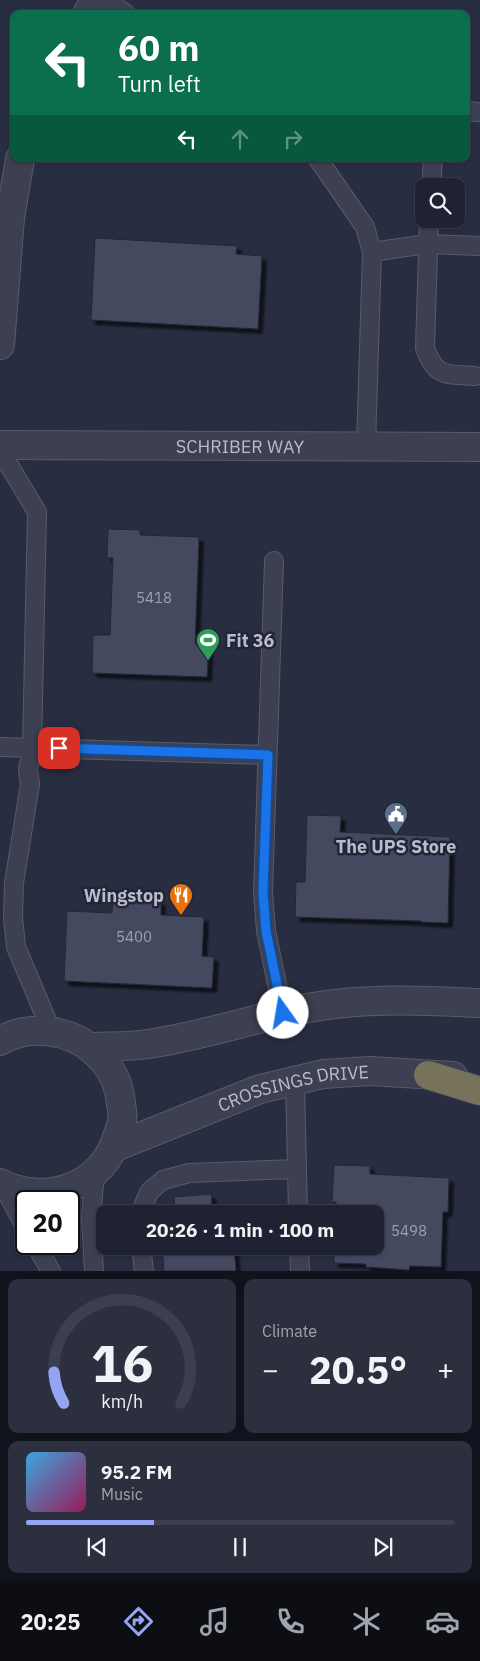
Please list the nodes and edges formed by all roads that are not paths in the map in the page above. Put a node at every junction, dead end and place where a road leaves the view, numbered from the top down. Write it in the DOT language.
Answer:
graph roads {
  1 [pos="106,0"];
  2 [pos="120,10"];
  3 [pos="19,162"];
  4 [pos="320,162"];
  5 [pos="433,162"];
  6 [pos="432,178"];
  7 [pos="429,228"];
  8 [pos="428,244"];
  9 [pos="480,246"];
  10 [pos="372,252"];
  11 [pos="0,345"];
  12 [pos="475,376"];
  13 [pos="0,445"];
  14 [pos="366,446"];
  15 [pos="480,447"];
  16 [pos="0,450"];
  17 [pos="274,561"];
  18 [pos="0,747"];
  19 [pos="32,748"];
  20 [pos="268,755"];
  21 [pos="480,1003"];
  22 [pos="283,1013"];
  23 [pos="50,1030"];
  24 [pos="0,1041"];
  25 [pos="91,1047"];
  26 [pos="428,1074"];
  27 [pos="480,1077"];
  28 [pos="295,1081"];
  29 [pos="480,1091"];
  30 [pos="115,1147"];
  31 [pos="296,1169"];
  32 [pos="95,1173"];
  33 [pos="1,1184"];
  34 [pos="144,1205"];
  35 [pos="298,1205"];
  36 [pos="15,1209"];
  37 [pos="42,1255"];
  38 [pos="142,1255"];
  39 [pos="299,1255"];
  40 [pos="51,1271"];
  41 [pos="94,1271"];
  42 [pos="144,1271"];
  43 [pos="300,1271"];
  1 -- 2 [label="lane"];
  3 -- 11 [label="street"];
  4 -- 10 [label="lane"];
  5 -- 6 [label="lane"];
  7 -- 8 [label="lane"];
  8 -- 9 [label="lane"];
  8 -- 10 [label="lane"];
  8 -- 12 [label="lane"];
  10 -- 14 [label="lane"];
  13 -- 14 [label="street, SCHRIBER WAY"];
  14 -- 15 [label="street, SCHRIBER WAY"];
  16 -- 19 [label="lane"];
  17 -- 20 [label="lane"];
  18 -- 19 [label="lane"];
  19 -- 20 [label="lane"];
  19 -- 23 [label="lane"];
  20 -- 22 [label="lane"];
  21 -- 22 [label="street"];
  22 -- 25 [label="street"];
  23 -- 24 [label="street"];
  23 -- 25 [label="street"];
  25 -- 30 [label="street"];
  26 -- 27 [label="street, CROSSINGS DRIVE"];
  26 -- 28 [label="street, CROSSINGS DRIVE"];
  26 -- 29 [label="highway"];
  28 -- 30 [label="street, CROSSINGS DRIVE"];
  28 -- 31 [label="lane"];
  30 -- 32 [label="street"];
  31 -- 34 [label="lane"];
  31 -- 35 [label="lane"];
  32 -- 33 [label="street"];
  32 -- 41 [label="lane"];
  33 -- 36 [label="lane"];
  37 -- 40 [label="lane"];
  38 -- 42 [label="lane"];
  39 -- 43 [label="lane"];
}
